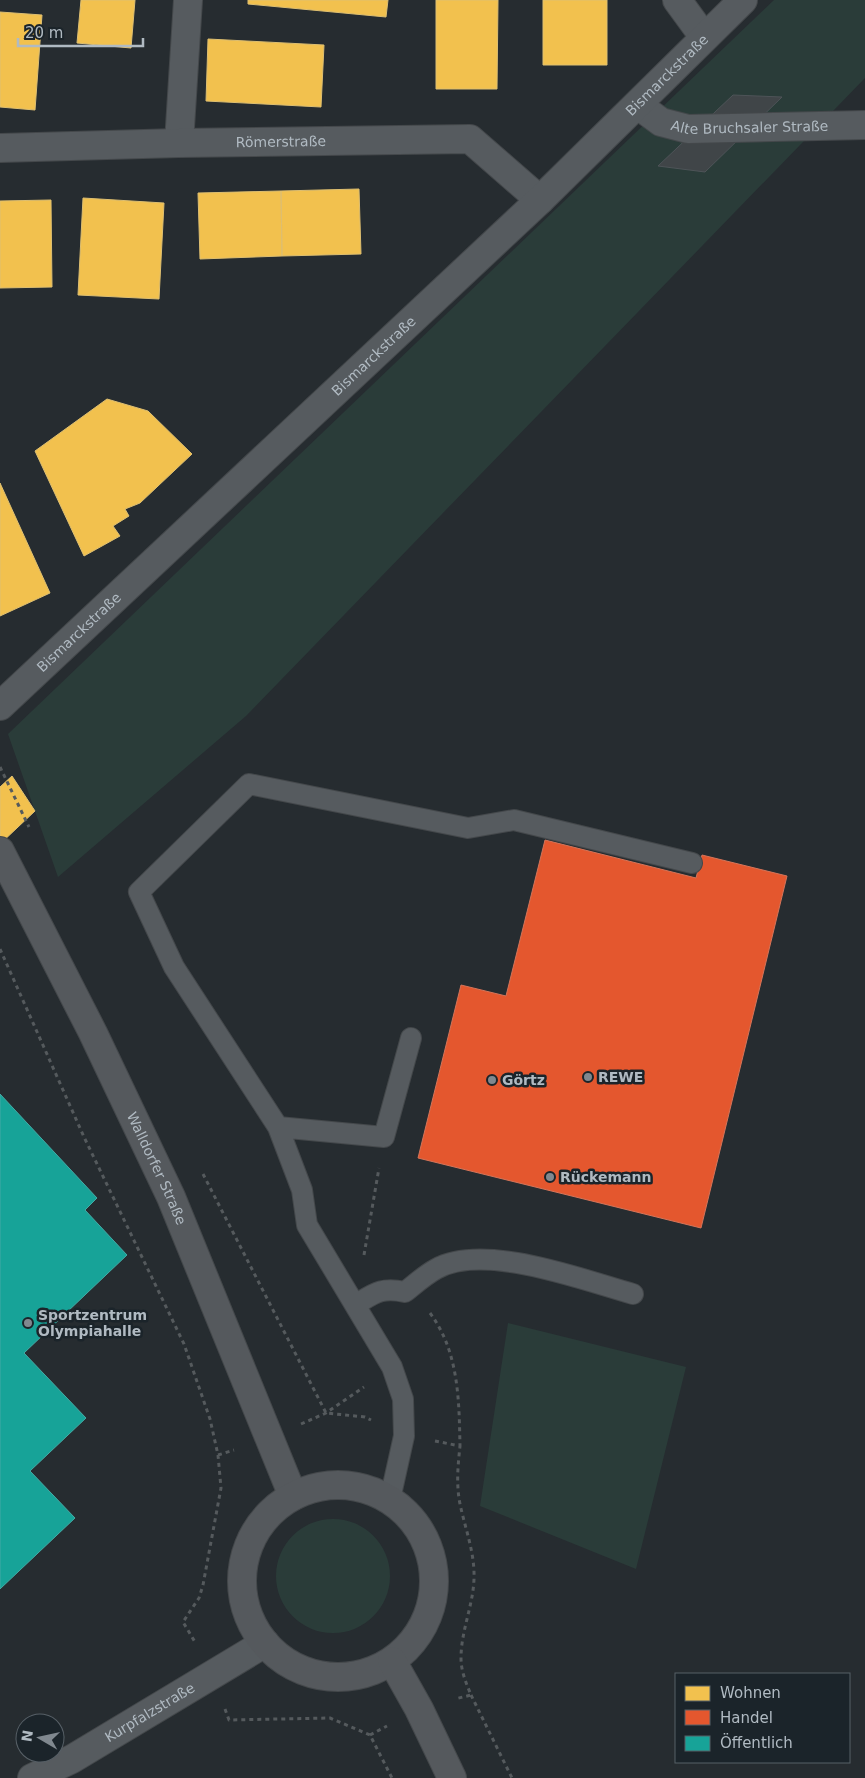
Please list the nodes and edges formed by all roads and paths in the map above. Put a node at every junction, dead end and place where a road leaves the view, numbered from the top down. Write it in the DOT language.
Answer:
graph roads {
  1 [pos="188,0"];
  2 [pos="677,0"];
  3 [pos="743,0"];
  4 [pos="704,38"];
  5 [pos="638,105"];
  6 [pos="865,125"];
  7 [pos="179,143"];
  8 [pos="0,148"];
  9 [pos="540,200"];
  10 [pos="0,706"];
  11 [pos="0,767"];
  12 [pos="30,830"];
  13 [pos="0,851"];
  14 [pos="692,863"];
  15 [pos="0,949"];
  16 [pos="411,1038"];
  17 [pos="278,1127"];
  18 [pos="384,1137"];
  19 [pos="202,1173"];
  20 [pos="405,1292"];
  21 [pos="633,1294"];
  22 [pos="355,1305"];
  23 [pos="392,1367"];
  24 [pos="326,1413"];
  25 [pos="404,1436"];
  26 [pos="460,1446"];
  27 [pos="293,1496"];
  28 [pos="390,1500"];
  29 [pos="265,1643"];
  30 [pos="392,1661"];
  31 [pos="213,1673"];
  32 [pos="471,1695"];
  33 [pos="419,1709"];
  34 [pos="370,1735"];
  35 [pos="32,1778"];
  36 [pos="392,1778"];
  37 [pos="452,1778"];
  38 [pos="512,1778"];
  1 -- 7 [label="street"];
  2 -- 4 [label="street"];
  3 -- 4 [label="street, Bismarckstraße"];
  4 -- 5 [label="street, Bismarckstraße"];
  5 -- 6 [label="street, Alte Bruchsaler Straße"];
  5 -- 9 [label="street, Bismarckstraße"];
  7 -- 8 [label="street, Römerstraße"];
  7 -- 9 [label="street, Römerstraße"];
  9 -- 10 [label="street, Bismarckstraße"];
  11 -- 12 [label="path"];
  13 -- 27 [label="street, Walldorfer Straße"];
  14 -- 17 [label="lane"];
  15 -- 31 [label="path"];
  16 -- 18 [label="lane"];
  17 -- 18 [label="lane"];
  17 -- 22 [label="lane"];
  18 -- 22 [label="path"];
  19 -- 24 [label="path"];
  20 -- 21 [label="lane"];
  20 -- 22 [label="lane"];
  20 -- 26 [label="path"];
  22 -- 23 [label="lane"];
  23 -- 24 [label="path"];
  23 -- 25 [label="lane"];
  24 -- 25 [label="path"];
  25 -- 26 [label="path"];
  25 -- 28 [label="lane"];
  26 -- 32 [label="path"];
  27 -- 28 [label="street"];
  27 -- 29 [label="street"];
  28 -- 30 [label="street"];
  29 -- 30 [label="street"];
  29 -- 31 [label="street, Kurpfalzstraße"];
  30 -- 33 [label="street"];
  31 -- 34 [label="path"];
  31 -- 35 [label="street, Kurpfalzstraße"];
  32 -- 33 [label="path"];
  32 -- 38 [label="path"];
  33 -- 34 [label="path"];
  33 -- 37 [label="street"];
  34 -- 36 [label="path"];
}
